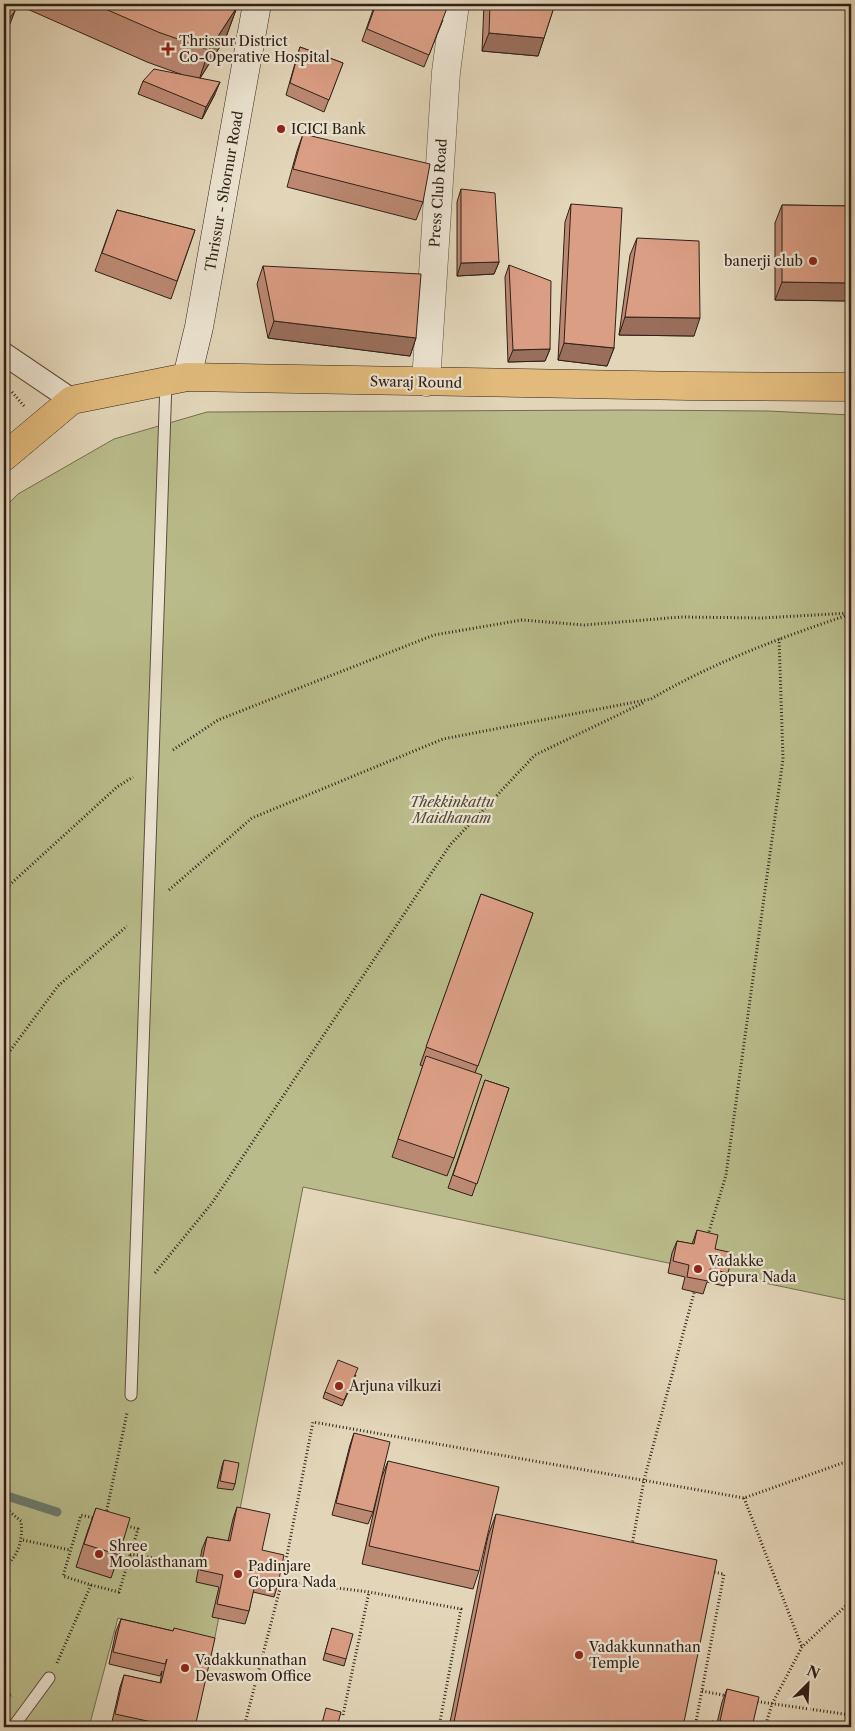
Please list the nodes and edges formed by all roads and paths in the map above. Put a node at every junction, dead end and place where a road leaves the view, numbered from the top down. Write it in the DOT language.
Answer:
graph roads {
  1 [pos="257,4"];
  2 [pos="455,4"];
  3 [pos="4,354"];
  4 [pos="176,380"];
  5 [pos="426,382"];
  6 [pos="851,387"];
  7 [pos="72,400"];
  8 [pos="4,457"];
  9 [pos="851,613"];
  10 [pos="779,638"];
  11 [pos="650,699"];
  12 [pos="152,764"];
  13 [pos="4,890"];
  14 [pos="147,909"];
  15 [pos="4,1059"];
  16 [pos="708,1236"];
  17 [pos="696,1282"];
  18 [pos="134,1299"];
  19 [pos="131,1395"];
  20 [pos="851,1460"];
  21 [pos="644,1480"];
  22 [pos="744,1498"];
  23 [pos="4,1507"];
  24 [pos="97,1518"];
  25 [pos="104,1520"];
  26 [pos="121,1524"];
  27 [pos="23,1540"];
  28 [pos="632,1546"];
  29 [pos="70,1550"];
  30 [pos="130,1554"];
  31 [pos="4,1568"];
  32 [pos="209,1568"];
  33 [pos="705,1570"];
  34 [pos="277,1581"];
  35 [pos="282,1581"];
  36 [pos="90,1585"];
  37 [pos="369,1592"];
  38 [pos="851,1601"];
  39 [pos="802,1647"];
  40 [pos="49,1678"];
  41 [pos="702,1691"];
  42 [pos="737,1697"];
  43 [pos="746,1699"];
  44 [pos="772,1704"];
  45 [pos="343,1715"];
  46 [pos="851,1715"];
  47 [pos="13,1727"];
  48 [pos="244,1727"];
  49 [pos="439,1727"];
  50 [pos="695,1727"];
  51 [pos="765,1727"];
  1 -- 4 [label="main road, Thrissur - Shornur Road"];
  2 -- 5 [label="main road, Press Club Road"];
  3 -- 7 [label="street"];
  4 -- 5 [label="main road, Swaraj Round"];
  4 -- 7 [label="main road, Swaraj Round"];
  4 -- 12 [label="lane"];
  5 -- 6 [label="main road, Swaraj Round"];
  7 -- 8 [label="main road, Swaraj Round"];
  9 -- 10 [label="path"];
  9 -- 12 [label="path"];
  10 -- 11 [label="path"];
  10 -- 16 [label="path"];
  11 -- 14 [label="path"];
  11 -- 18 [label="path"];
  12 -- 13 [label="path"];
  12 -- 14 [label="lane"];
  14 -- 15 [label="path"];
  14 -- 18 [label="lane"];
  17 -- 21 [label="path"];
  18 -- 19 [label="lane"];
  19 -- 25 [label="path"];
  20 -- 22 [label="path"];
  21 -- 22 [label="path"];
  21 -- 28 [label="path"];
  21 -- 35 [label="path"];
  22 -- 39 [label="path"];
  23 -- 27 [label="path"];
  24 -- 29 [label="path"];
  26 -- 30 [label="path"];
  27 -- 29 [label="path"];
  27 -- 31 [label="path"];
  29 -- 36 [label="path"];
  30 -- 32 [label="path"];
  30 -- 36 [label="path"];
  33 -- 41 [label="path"];
  34 -- 35 [label="path"];
  35 -- 37 [label="path"];
  35 -- 48 [label="path"];
  36 -- 40 [label="path"];
  37 -- 45 [label="path"];
  37 -- 49 [label="path"];
  38 -- 39 [label="path"];
  39 -- 44 [label="path"];
  40 -- 47 [label="lane"];
  41 -- 42 [label="path"];
  41 -- 50 [label="path"];
  43 -- 44 [label="path"];
  44 -- 46 [label="path"];
  44 -- 51 [label="path"];
}
